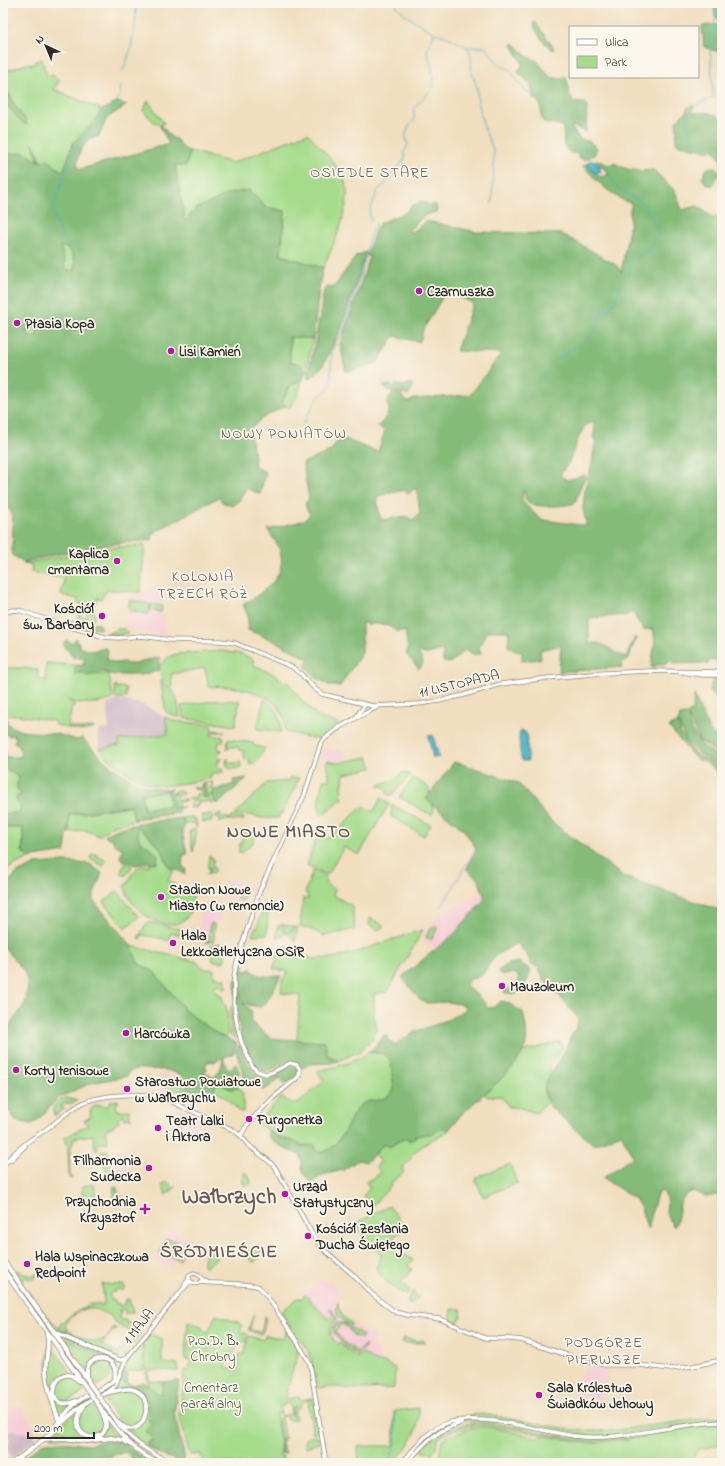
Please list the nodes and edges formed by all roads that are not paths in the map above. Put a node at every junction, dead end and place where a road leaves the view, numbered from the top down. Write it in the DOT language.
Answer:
graph roads {
  1 [pos="3,613"];
  2 [pos="678,672"];
  3 [pos="722,672"];
  4 [pos="722,675"];
  5 [pos="356,702"];
  6 [pos="365,705"];
  7 [pos="377,706"];
  8 [pos="365,713"];
  9 [pos="357,716"];
  10 [pos="241,1135"];
  11 [pos="3,1166"];
  12 [pos="3,1260"];
  13 [pos="3,1269"];
  14 [pos="190,1280"];
  15 [pos="201,1281"];
  16 [pos="46,1329"];
  17 [pos="52,1330"];
  18 [pos="49,1334"];
  19 [pos="126,1359"];
  20 [pos="722,1360"];
  21 [pos="118,1379"];
  22 [pos="89,1383"];
  23 [pos="85,1386"];
  24 [pos="107,1386"];
  25 [pos="106,1393"];
  26 [pos="80,1400"];
  27 [pos="86,1403"];
  28 [pos="100,1407"];
  29 [pos="59,1421"];
  30 [pos="116,1421"];
  31 [pos="470,1421"];
  32 [pos="722,1422"];
  33 [pos="43,1438"];
  34 [pos="131,1445"];
  35 [pos="12,1463"];
  36 [pos="159,1463"];
  37 [pos="173,1463"];
  38 [pos="326,1463"];
  39 [pos="402,1463"];
  40 [pos="407,1463"];
  1 -- 5 [label="street, 11 LISTOPADA"];
  2 -- 3 [label="street, 11 LISTOPADA"];
  2 -- 4 [label="street, 11 LISTOPADA"];
  2 -- 7 [label="street, 11 LISTOPADA"];
  5 -- 6 [label="street, 11 LISTOPADA"];
  5 -- 9 [label="street"];
  6 -- 7 [label="street, 11 LISTOPADA"];
  6 -- 8 [label="street"];
  6 -- 9 [label="street"];
  7 -- 8 [label="street"];
  8 -- 9 [label="street"];
  9 -- 10 [label="street"];
  10 -- 11 [label="street"];
  10 -- 20 [label="street"];
  12 -- 17 [label="main road"];
  13 -- 16 [label="main road"];
  14 -- 15 [label="street"];
  14 -- 15 [label="street"];
  14 -- 19 [label="street, 1 MAJA"];
  15 -- 38 [label="street"];
  16 -- 18 [label="main road"];
  16 -- 29 [label="main road"];
  17 -- 18 [label="main road"];
  17 -- 19 [label="main road"];
  17 -- 22 [label="main road"];
  18 -- 23 [label="main road"];
  19 -- 21 [label="street, 1 MAJA"];
  21 -- 24 [label="street, 1 MAJA"];
  21 -- 25 [label="street, 1 MAJA"];
  22 -- 24 [label="main road"];
  22 -- 30 [label="main road, bridge"];
  23 -- 26 [label="main road"];
  23 -- 28 [label="main road, bridge"];
  24 -- 26 [label="main road, 1 MAJA"];
  25 -- 27 [label="main road, 1 MAJA"];
  25 -- 30 [label="main road"];
  26 -- 29 [label="main road, 1 MAJA"];
  27 -- 28 [label="main road"];
  27 -- 33 [label="main road, 1 MAJA"];
  28 -- 34 [label="street"];
  29 -- 33 [label="main road, 1 MAJA"];
  30 -- 37 [label="street"];
  31 -- 32 [label="street"];
  31 -- 39 [label="street"];
  31 -- 40 [label="street"];
  33 -- 34 [label="main road"];
  33 -- 35 [label="main road, 1 MAJA"];
  34 -- 36 [label="street"];
}
